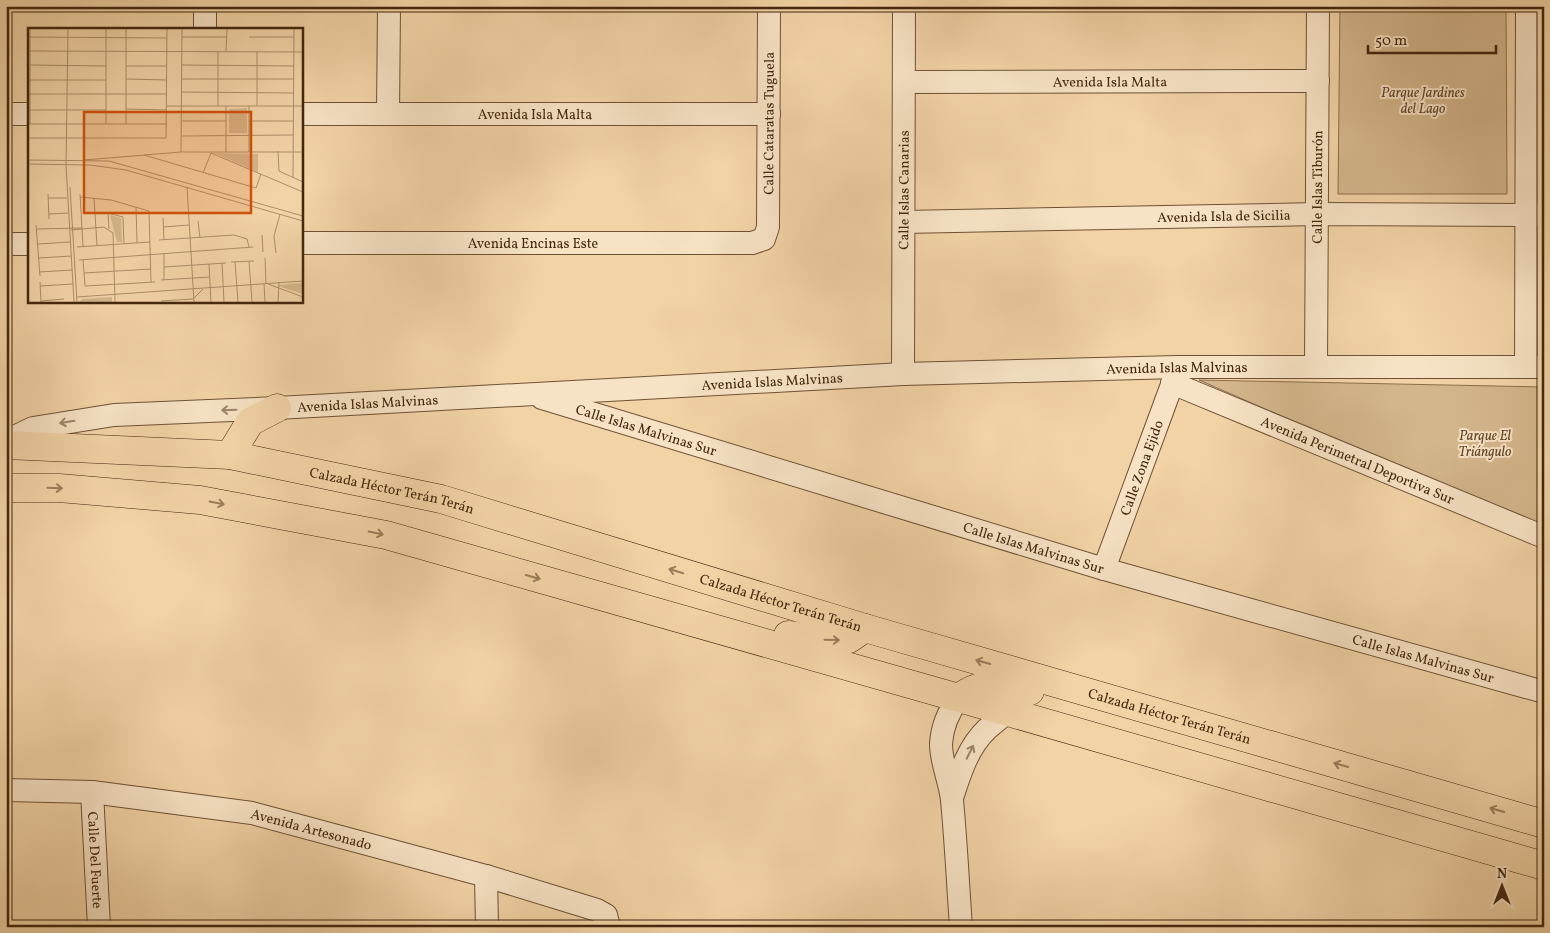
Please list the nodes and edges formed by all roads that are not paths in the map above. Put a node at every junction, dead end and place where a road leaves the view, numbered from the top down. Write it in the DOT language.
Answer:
graph roads {
  1 [pos="205,6"];
  2 [pos="389,6"];
  3 [pos="769,6"];
  4 [pos="904,6"];
  5 [pos="1318,6"];
  6 [pos="1527,6"];
  7 [pos="205,28"];
  8 [pos="1318,81"];
  9 [pos="904,82"];
  10 [pos="1536,82"];
  11 [pos="6,114"];
  12 [pos="28,114"];
  13 [pos="302,114"];
  14 [pos="388,114"];
  15 [pos="769,114"];
  16 [pos="1318,214"];
  17 [pos="1535,215"];
  18 [pos="904,222"];
  19 [pos="764,240"];
  20 [pos="302,243"];
  21 [pos="6,244"];
  22 [pos="28,244"];
  23 [pos="1316,367"];
  24 [pos="1535,367"];
  25 [pos="903,374"];
  26 [pos="1175,375"];
  27 [pos="526,393"];
  28 [pos="277,408"];
  29 [pos="6,443"];
  30 [pos="230,455"];
  31 [pos="6,488"];
  32 [pos="1544,537"];
  33 [pos="1104,569"];
  34 [pos="865,628"];
  35 [pos="714,629"];
  36 [pos="1544,692"];
  37 [pos="959,698"];
  38 [pos="1108,698"];
  39 [pos="1008,712"];
  40 [pos="6,790"];
  41 [pos="92,792"];
  42 [pos="952,798"];
  43 [pos="1544,824"];
  44 [pos="1544,866"];
  45 [pos="486,876"];
  46 [pos="608,921"];
  47 [pos="99,927"];
  48 [pos="487,927"];
  49 [pos="962,927"];
  1 -- 7 [label="street"];
  2 -- 14 [label="street"];
  3 -- 15 [label="street, Calle Cataratas Tuguela"];
  4 -- 9 [label="street, Calle Islas Canarias"];
  5 -- 8 [label="street, Calle Islas Tiburón"];
  6 -- 10 [label="street"];
  8 -- 9 [label="street, Avenida Isla Malta"];
  8 -- 16 [label="street, Calle Islas Tiburón"];
  9 -- 18 [label="street, Calle Islas Canarias"];
  10 -- 17 [label="street"];
  11 -- 12 [label="street"];
  13 -- 14 [label="street, Avenida Isla Malta"];
  14 -- 15 [label="street, Avenida Isla Malta"];
  15 -- 19 [label="street, Calle Cataratas Tuguela"];
  16 -- 17 [label="street, Avenida Isla de Sicilia"];
  16 -- 18 [label="street, Avenida Isla de Sicilia"];
  16 -- 23 [label="street, Calle Islas Tiburón"];
  17 -- 24 [label="street"];
  18 -- 25 [label="street, Calle Islas Canarias"];
  19 -- 20 [label="street, Avenida Encinas Este"];
  21 -- 22 [label="street"];
  23 -- 24 [label="street, Avenida Islas Malvinas"];
  23 -- 26 [label="street, Avenida Islas Malvinas"];
  25 -- 26 [label="street, Avenida Islas Malvinas"];
  25 -- 27 [label="street, Avenida Islas Malvinas"];
  26 -- 32 [label="street, Avenida Perimetral Deportiva Sur"];
  26 -- 33 [label="street, Calle Zona Ejido"];
  27 -- 28 [label="street, Avenida Islas Malvinas"];
  27 -- 33 [label="street, Calle Islas Malvinas Sur"];
  28 -- 29 [label="street, Avenida Islas Malvinas, one-way"];
  28 -- 30 [label="main road"];
  29 -- 30 [label="main road, Calzada Héctor Terán Terán"];
  34 -- 30 [label="main road, Calzada Héctor Terán Terán, one-way"];
  31 -- 35 [label="main road, one-way"];
  33 -- 36 [label="street, Calle Islas Malvinas Sur"];
  35 -- 34 [label="main road, one-way"];
  38 -- 34 [label="main road, Calzada Héctor Terán Terán, one-way"];
  35 -- 37 [label="main road"];
  37 -- 38 [label="main road"];
  37 -- 39 [label="main road"];
  37 -- 42 [label="street"];
  43 -- 38 [label="main road, Calzada Héctor Terán Terán, one-way"];
  42 -- 39 [label="street, one-way"];
  39 -- 44 [label="main road"];
  40 -- 41 [label="street, Avenida Artesonado"];
  41 -- 45 [label="street, Avenida Artesonado"];
  41 -- 47 [label="street, Calle Del Fuerte"];
  42 -- 49 [label="street"];
  45 -- 46 [label="street, Avenida Artesonado"];
  45 -- 48 [label="street"];
}
